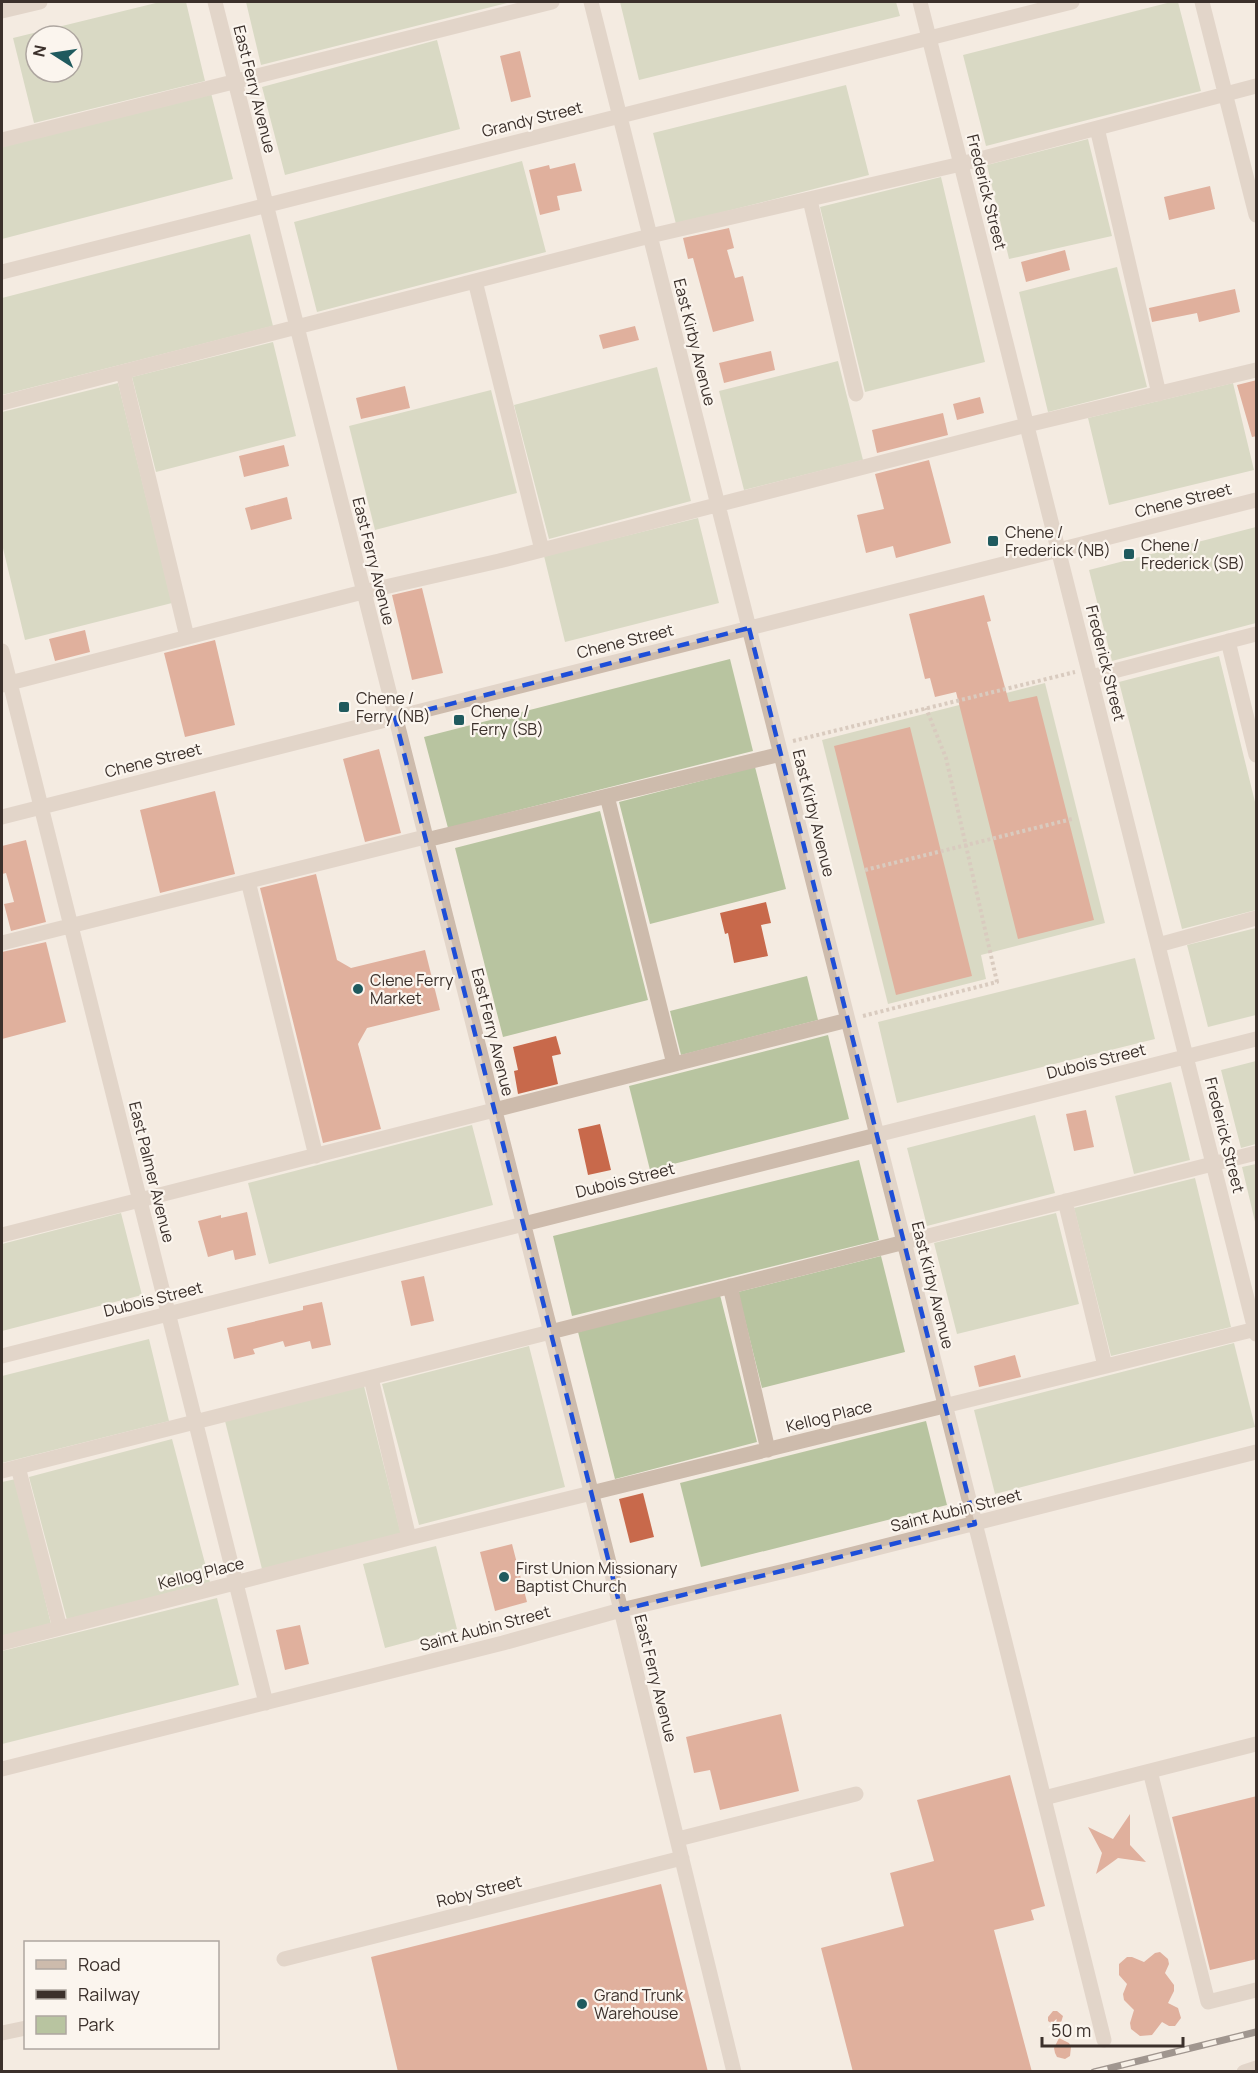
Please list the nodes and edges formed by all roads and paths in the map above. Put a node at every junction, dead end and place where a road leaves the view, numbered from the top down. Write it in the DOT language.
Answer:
graph roads {
  1 [pos="40,2"];
  2 [pos="215,2"];
  3 [pos="552,2"];
  4 [pos="591,2"];
  5 [pos="920,2"];
  6 [pos="1072,2"];
  7 [pos="1202,2"];
  8 [pos="2,11"];
  9 [pos="929,38"];
  10 [pos="235,82"];
  11 [pos="1257,86"];
  12 [pos="1226,94"];
  13 [pos="620,116"];
  14 [pos="1096,128"];
  15 [pos="2,141"];
  16 [pos="961,164"];
  17 [pos="810,200"];
  18 [pos="266,205"];
  19 [pos="1257,215"];
  20 [pos="650,236"];
  21 [pos="2,272"];
  22 [pos="475,281"];
  23 [pos="297,327"];
  24 [pos="1257,370"];
  25 [pos="123,372"];
  26 [pos="856,394"];
  27 [pos="1159,394"];
  28 [pos="2,403"];
  29 [pos="1027,426"];
  30 [pos="1257,500"];
  31 [pos="717,504"];
  32 [pos="542,550"];
  33 [pos="1058,550"];
  34 [pos="363,592"];
  35 [pos="749,628"];
  36 [pos="1257,634"];
  37 [pos="187,637"];
  38 [pos="1228,641"];
  39 [pos="2,651"];
  40 [pos="1089,673"];
  41 [pos="5,684"];
  42 [pos="926,708"];
  43 [pos="395,718"];
  44 [pos="779,749"];
  45 [pos="1257,755"];
  46 [pos="607,796"];
  47 [pos="41,807"];
  48 [pos="2,817"];
  49 [pos="1072,819"];
  50 [pos="425,838"];
  51 [pos="966,845"];
  52 [pos="865,870"];
  53 [pos="248,881"];
  54 [pos="1257,918"];
  55 [pos="71,926"];
  56 [pos="2,943"];
  57 [pos="1158,945"];
  58 [pos="848,1020"];
  59 [pos="1257,1040"];
  60 [pos="1187,1057"];
  61 [pos="674,1064"];
  62 [pos="494,1110"];
  63 [pos="877,1135"];
  64 [pos="1257,1153"];
  65 [pos="316,1156"];
  66 [pos="1214,1164"];
  67 [pos="140,1201"];
  68 [pos="1065,1201"];
  69 [pos="523,1225"];
  70 [pos="2,1235"];
  71 [pos="904,1242"];
  72 [pos="730,1286"];
  73 [pos="169,1314"];
  74 [pos="1256,1331"];
  75 [pos="549,1332"];
  76 [pos="2,1356"];
  77 [pos="1105,1366"];
  78 [pos="371,1378"];
  79 [pos="945,1406"];
  80 [pos="196,1422"];
  81 [pos="768,1450"];
  82 [pos="1257,1452"];
  83 [pos="18,1467"];
  84 [pos="2,1472"];
  85 [pos="590,1494"];
  86 [pos="975,1524"];
  87 [pos="409,1538"];
  88 [pos="236,1582"];
  89 [pos="621,1610"];
  90 [pos="60,1628"];
  91 [pos="2,1643"];
  92 [pos="266,1703"];
  93 [pos="1257,1744"];
  94 [pos="2,1769"];
  95 [pos="1150,1771"];
  96 [pos="856,1794"];
  97 [pos="1044,1798"];
  98 [pos="678,1839"];
  99 [pos="682,1858"];
  100 [pos="284,1959"];
  101 [pos="1257,1990"];
  102 [pos="24,2028"];
  103 [pos="2,2033"];
  104 [pos="1104,2040"];
  105 [pos="1257,2068"];
  106 [pos="734,2072"];
  107 [pos="1244,2072"];
  1 -- 8 [label="street"];
  2 -- 10 [label="street, East Ferry Avenue"];
  3 -- 10 [label="street"];
  4 -- 13 [label="street, East Kirby Avenue"];
  5 -- 9 [label="street, Frederick Street"];
  6 -- 9 [label="street, Grandy Street"];
  7 -- 12 [label="street"];
  9 -- 13 [label="street, Grandy Street"];
  9 -- 16 [label="street, Frederick Street"];
  10 -- 15 [label="street"];
  10 -- 18 [label="street, East Ferry Avenue"];
  11 -- 12 [label="street"];
  12 -- 14 [label="street"];
  12 -- 19 [label="street"];
  13 -- 18 [label="street, Grandy Street"];
  13 -- 20 [label="street, East Kirby Avenue"];
  14 -- 16 [label="street"];
  14 -- 27 [label="street"];
  16 -- 17 [label="street"];
  16 -- 29 [label="street, Frederick Street"];
  17 -- 20 [label="street"];
  17 -- 26 [label="street"];
  18 -- 21 [label="street, Grandy Street"];
  18 -- 23 [label="street, East Ferry Avenue"];
  20 -- 22 [label="street"];
  20 -- 31 [label="street, East Kirby Avenue"];
  22 -- 23 [label="street"];
  22 -- 32 [label="street"];
  23 -- 25 [label="street"];
  23 -- 34 [label="street, East Ferry Avenue"];
  24 -- 27 [label="street"];
  25 -- 28 [label="street"];
  25 -- 37 [label="street"];
  27 -- 29 [label="street"];
  29 -- 31 [label="street"];
  29 -- 33 [label="street, Frederick Street"];
  30 -- 33 [label="street, Chene Street"];
  31 -- 32 [label="street"];
  31 -- 35 [label="street, East Kirby Avenue"];
  32 -- 34 [label="street"];
  33 -- 35 [label="street, Chene Street"];
  33 -- 40 [label="street, Frederick Street"];
  34 -- 37 [label="street"];
  34 -- 43 [label="street, East Ferry Avenue"];
  35 -- 43 [label="street, Chene Street"];
  35 -- 44 [label="street, East Kirby Avenue"];
  36 -- 38 [label="street"];
  37 -- 41 [label="street"];
  38 -- 40 [label="street"];
  38 -- 45 [label="street"];
  39 -- 41 [label="street, East Palmer Avenue"];
  40 -- 42 [label="path"];
  40 -- 57 [label="street, Frederick Street"];
  41 -- 47 [label="street, East Palmer Avenue"];
  42 -- 44 [label="path"];
  42 -- 51 [label="path"];
  43 -- 47 [label="street, Chene Street"];
  43 -- 50 [label="street, East Ferry Avenue"];
  44 -- 46 [label="street"];
  44 -- 58 [label="street, East Kirby Avenue"];
  46 -- 50 [label="street"];
  46 -- 61 [label="street"];
  47 -- 48 [label="street, Chene Street"];
  47 -- 55 [label="street, East Palmer Avenue"];
  49 -- 51 [label="path"];
  50 -- 53 [label="street"];
  50 -- 62 [label="street, East Ferry Avenue"];
  51 -- 52 [label="path"];
  51 -- 58 [label="path"];
  53 -- 55 [label="street"];
  53 -- 65 [label="street"];
  54 -- 57 [label="street"];
  55 -- 56 [label="street"];
  55 -- 67 [label="street, East Palmer Avenue"];
  57 -- 60 [label="street, Frederick Street"];
  58 -- 61 [label="street"];
  58 -- 63 [label="street, East Kirby Avenue"];
  59 -- 60 [label="street, Dubois Street"];
  60 -- 63 [label="street, Dubois Street"];
  60 -- 66 [label="street, Frederick Street"];
  61 -- 62 [label="street"];
  62 -- 65 [label="street"];
  62 -- 69 [label="street, East Ferry Avenue"];
  63 -- 69 [label="street, Dubois Street"];
  63 -- 71 [label="street, East Kirby Avenue"];
  64 -- 66 [label="street"];
  65 -- 67 [label="street"];
  66 -- 68 [label="street"];
  66 -- 74 [label="street, Frederick Street"];
  67 -- 70 [label="street"];
  67 -- 73 [label="street, East Palmer Avenue"];
  68 -- 71 [label="street"];
  68 -- 77 [label="street"];
  69 -- 73 [label="street, Dubois Street"];
  69 -- 75 [label="street, East Ferry Avenue"];
  71 -- 72 [label="street"];
  71 -- 79 [label="street, East Kirby Avenue"];
  72 -- 75 [label="street"];
  72 -- 81 [label="street"];
  73 -- 76 [label="street, Dubois Street"];
  73 -- 80 [label="street, East Palmer Avenue"];
  74 -- 77 [label="street, Kellog Place"];
  75 -- 78 [label="street"];
  75 -- 85 [label="street, East Ferry Avenue"];
  77 -- 79 [label="street, Kellog Place"];
  78 -- 80 [label="street"];
  78 -- 87 [label="street"];
  79 -- 81 [label="street, Kellog Place"];
  79 -- 86 [label="street, East Kirby Avenue"];
  80 -- 83 [label="street"];
  80 -- 88 [label="street, East Palmer Avenue"];
  81 -- 85 [label="street, Kellog Place"];
  82 -- 86 [label="street, Saint Aubin Street"];
  83 -- 84 [label="street"];
  83 -- 90 [label="street"];
  85 -- 87 [label="street, Kellog Place"];
  85 -- 89 [label="street, East Ferry Avenue"];
  86 -- 89 [label="street, Saint Aubin Street"];
  86 -- 97 [label="street, East Kirby Avenue"];
  87 -- 88 [label="street, Kellog Place"];
  88 -- 90 [label="street, Kellog Place"];
  88 -- 92 [label="street, East Palmer Avenue"];
  89 -- 92 [label="street, Saint Aubin Street"];
  89 -- 98 [label="street, East Ferry Avenue"];
  90 -- 91 [label="street, Kellog Place"];
  92 -- 94 [label="street, Saint Aubin Street"];
  93 -- 95 [label="street"];
  95 -- 97 [label="street"];
  95 -- 101 [label="street"];
  96 -- 98 [label="street"];
  97 -- 104 [label="street, East Kirby Avenue"];
  98 -- 99 [label="street, East Ferry Avenue"];
  99 -- 100 [label="street, Roby Street"];
  99 -- 106 [label="street, East Ferry Avenue"];
  102 -- 103 [label="street"];
  105 -- 107 [label="street"];
}
